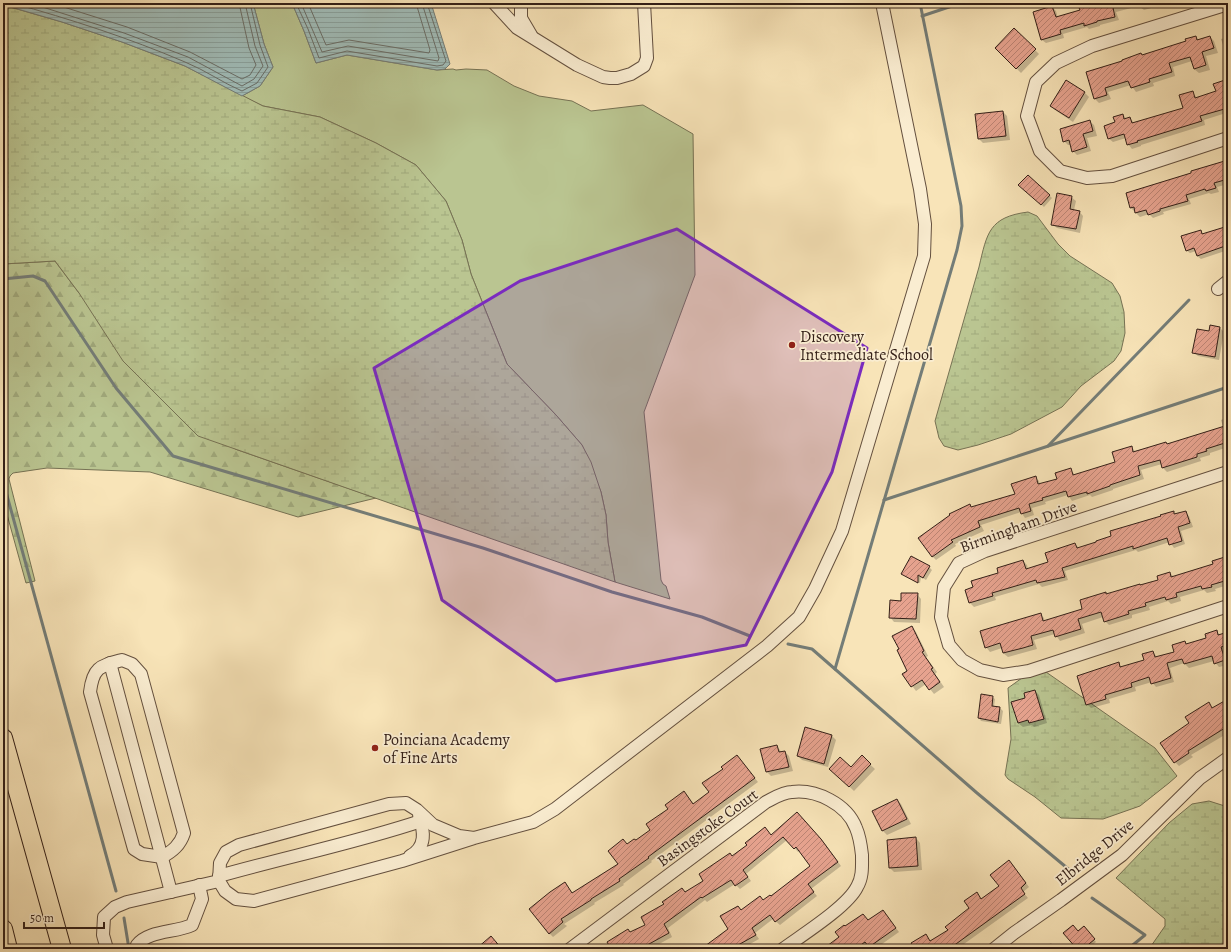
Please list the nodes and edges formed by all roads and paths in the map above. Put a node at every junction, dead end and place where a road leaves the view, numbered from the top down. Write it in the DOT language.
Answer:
graph roads {
  1 [pos="494,3"];
  2 [pos="520,3"];
  3 [pos="644,3"];
  4 [pos="882,3"];
  5 [pos="1228,4"];
  6 [pos="531,36"];
  7 [pos="1228,138"];
  8 [pos="1228,281"];
  9 [pos="1218,290"];
  10 [pos="1228,472"];
  11 [pos="1228,606"];
  12 [pos="110,663"];
  13 [pos="3,738"];
  14 [pos="1228,758"];
  15 [pos="3,778"];
  16 [pos="419,816"];
  17 [pos="474,838"];
  18 [pos="162,858"];
  19 [pos="402,861"];
  20 [pos="219,879"];
  21 [pos="199,885"];
  22 [pos="171,892"];
  23 [pos="3,929"];
  24 [pos="8,949"];
  25 [pos="52,949"];
  26 [pos="62,949"];
  27 [pos="107,949"];
  28 [pos="138,949"];
  29 [pos="570,949"];
  30 [pos="783,949"];
  31 [pos="994,949"];
  1 -- 6 [label="street"];
  2 -- 6 [label="street"];
  3 -- 6 [label="street"];
  4 -- 17 [label="street"];
  5 -- 7 [label="street"];
  8 -- 9 [label="street"];
  10 -- 11 [label="street, Birmingham Drive"];
  12 -- 18 [label="street"];
  12 -- 18 [label="street"];
  12 -- 18 [label="street"];
  13 -- 26 [label="highway"];
  14 -- 31 [label="street, Elbridge Drive"];
  15 -- 25 [label="highway"];
  16 -- 17 [label="street"];
  16 -- 19 [label="street"];
  16 -- 20 [label="street"];
  16 -- 20 [label="street"];
  17 -- 19 [label="street"];
  18 -- 22 [label="street"];
  19 -- 20 [label="street"];
  20 -- 21 [label="street"];
  21 -- 22 [label="street"];
  21 -- 28 [label="street"];
  22 -- 27 [label="street"];
  23 -- 24 [label="highway"];
  29 -- 30 [label="street, Basingstoke Court"];
}
